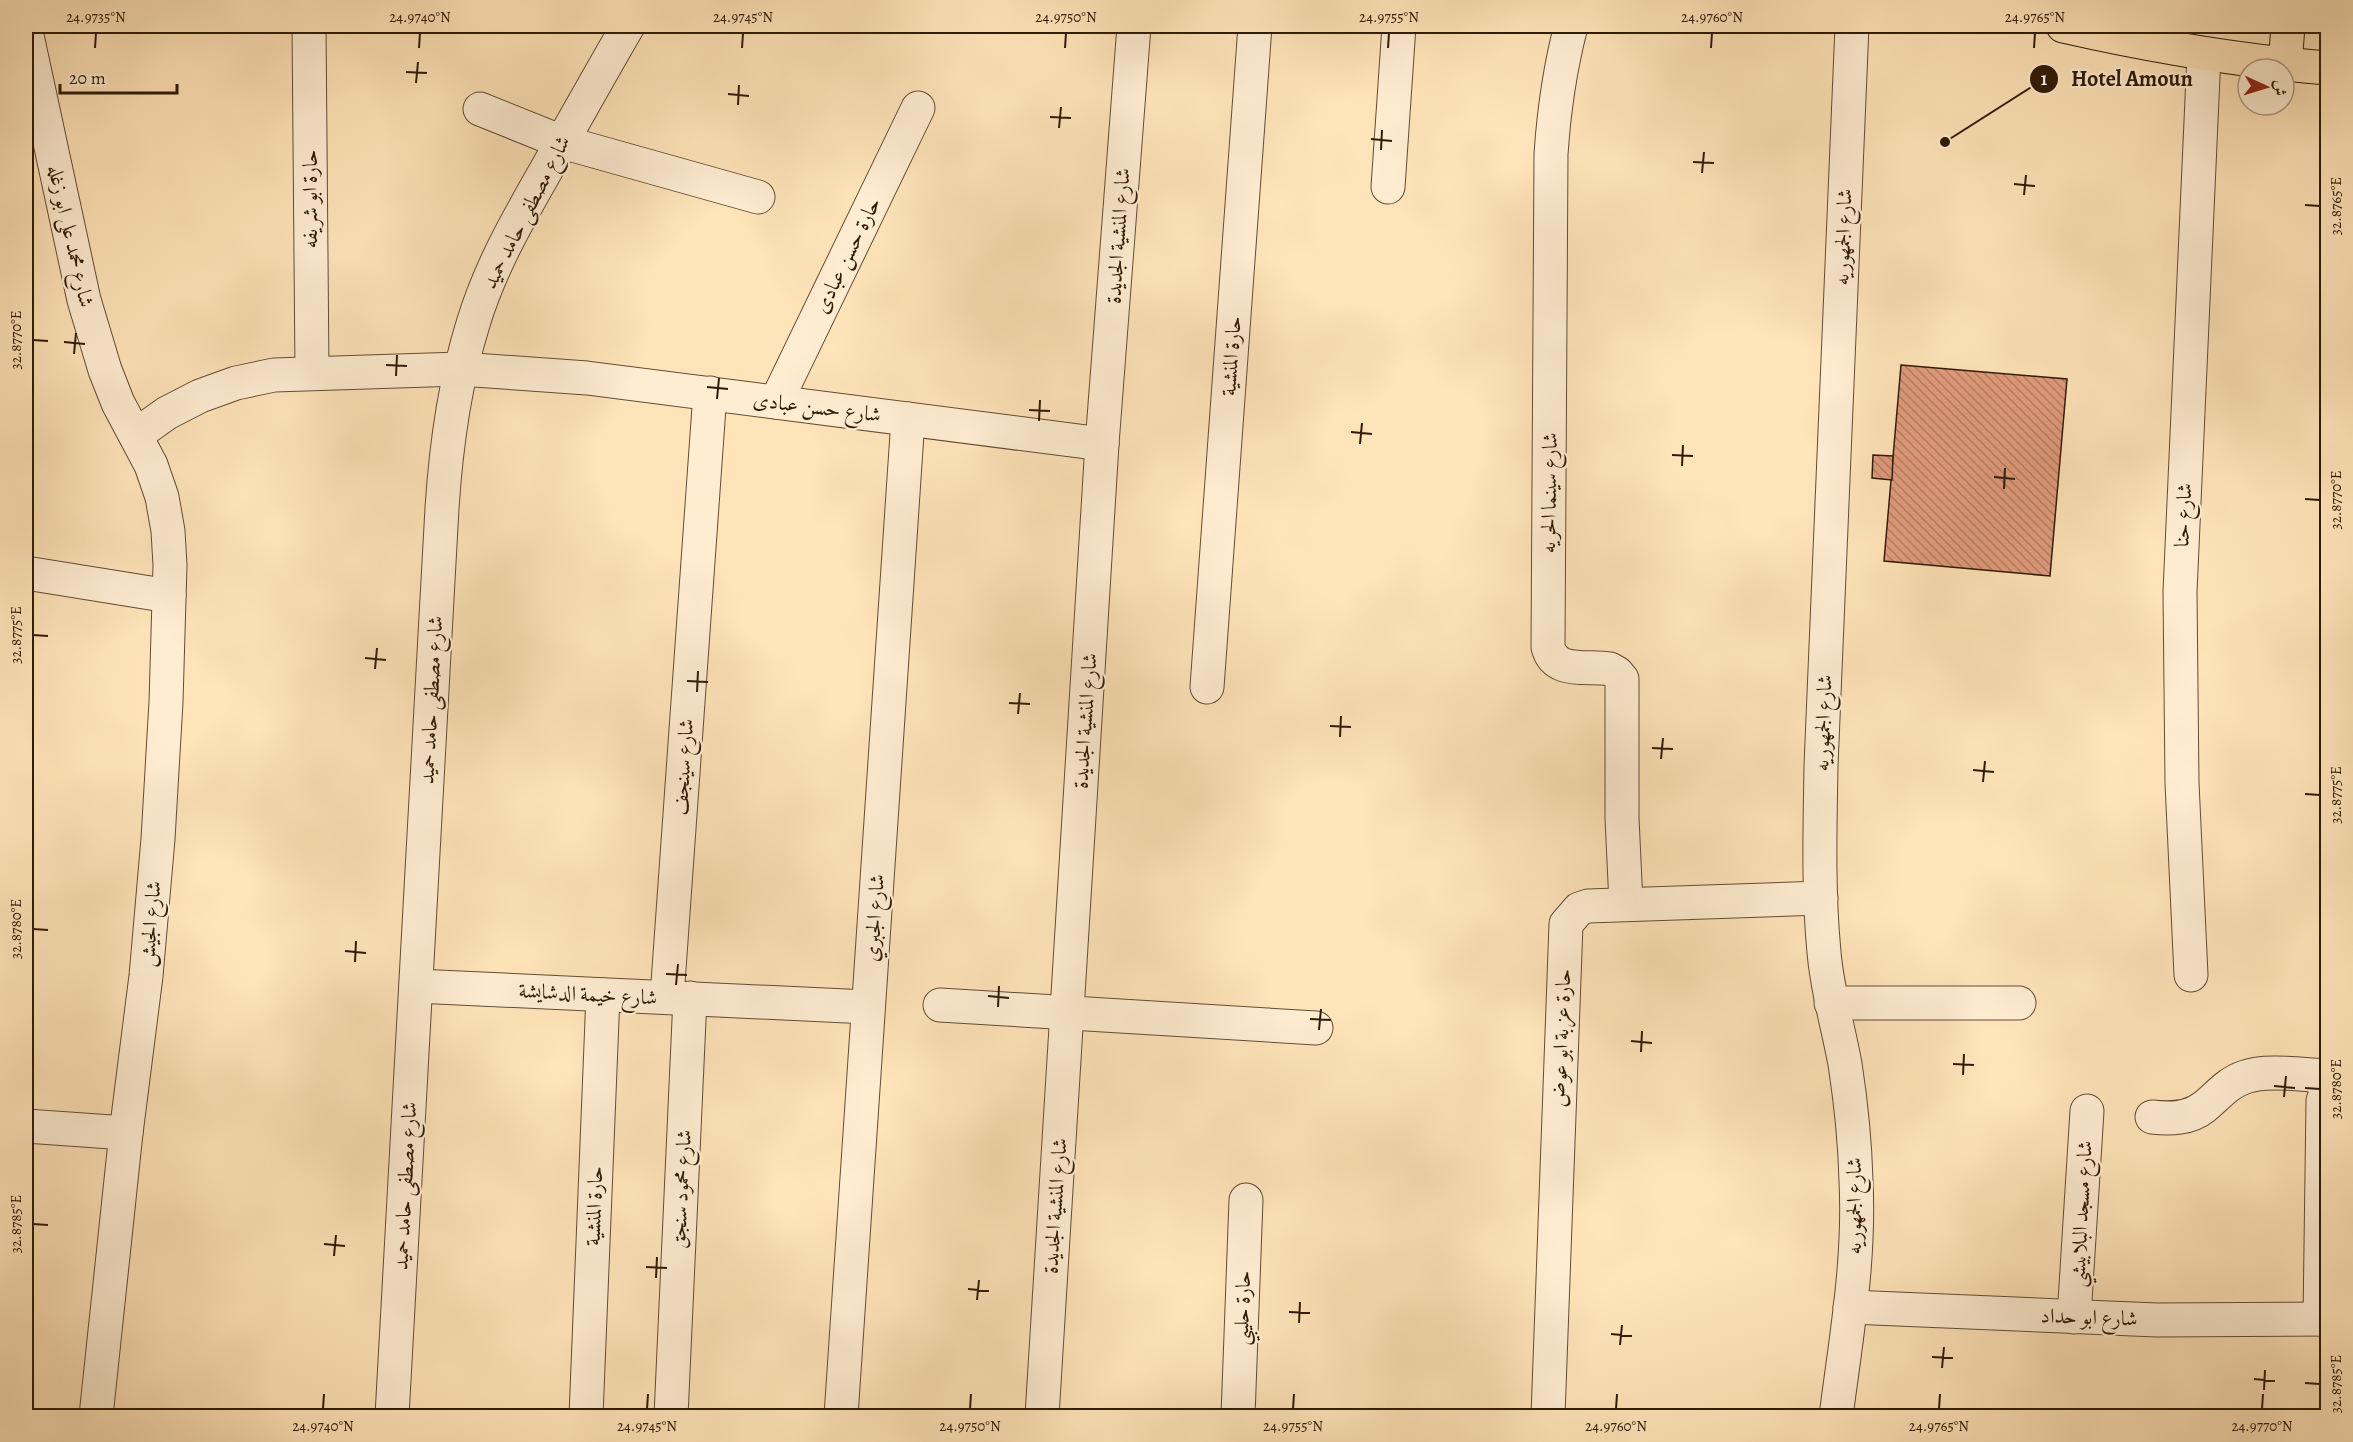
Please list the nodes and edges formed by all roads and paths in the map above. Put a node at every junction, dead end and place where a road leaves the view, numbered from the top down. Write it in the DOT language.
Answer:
graph roads {
  1 [pos="309,26"];
  2 [pos="628,26"];
  3 [pos="1134,26"];
  4 [pos="1255,26"];
  5 [pos="1399,26"];
  6 [pos="1571,26"];
  7 [pos="1852,26"];
  8 [pos="2063,26"];
  9 [pos="2288,26"];
  10 [pos="26,31"];
  11 [pos="2204,54"];
  12 [pos="2286,57"];
  13 [pos="2236,58"];
  14 [pos="2296,66"];
  15 [pos="2328,68"];
  16 [pos="918,108"];
  17 [pos="480,109"];
  18 [pos="562,142"];
  19 [pos="1388,187"];
  20 [pos="758,196"];
  21 [pos="460,369"];
  22 [pos="312,372"];
  23 [pos="710,393"];
  24 [pos="776,402"];
  25 [pos="908,419"];
  26 [pos="136,435"];
  27 [pos="1102,444"];
  28 [pos="26,573"];
  29 [pos="169,596"];
  30 [pos="1207,687"];
  31 [pos="1821,898"];
  32 [pos="1626,904"];
  33 [pos="2191,975"];
  34 [pos="416,986"];
  35 [pos="603,994"];
  36 [pos="678,998"];
  37 [pos="1831,1003"];
  38 [pos="2019,1004"];
  39 [pos="940,1005"];
  40 [pos="868,1007"];
  41 [pos="1067,1013"];
  42 [pos="1316,1028"];
  43 [pos="2328,1076"];
  44 [pos="2328,1085"];
  45 [pos="2087,1111"];
  46 [pos="2152,1117"];
  47 [pos="26,1126"];
  48 [pos="126,1133"];
  49 [pos="1246,1200"];
  50 [pos="1850,1307"];
  51 [pos="2074,1317"];
  52 [pos="2324,1319"];
  53 [pos="96,1416"];
  54 [pos="392,1416"];
  55 [pos="586,1416"];
  56 [pos="671,1416"];
  57 [pos="841,1416"];
  58 [pos="1042,1416"];
  59 [pos="1238,1416"];
  60 [pos="1548,1416"];
  61 [pos="1836,1416"];
  1 -- 22 [label="street, حارة ابو شريفه"];
  2 -- 18 [label="street, شارع مصطفى حامد حميد"];
  3 -- 27 [label="street, شارع المنشية الجديدة"];
  4 -- 30 [label="street, حارة المنشية"];
  5 -- 19 [label="street"];
  6 -- 32 [label="street, شارع سينما الحريه"];
  7 -- 31 [label="street, شارع الجمهوريه"];
  8 -- 11 [label="main road"];
  9 -- 12 [label="main road"];
  10 -- 26 [label="street, شارع محمد على ابو زغله"];
  11 -- 13 [label="main road"];
  11 -- 33 [label="street, شارع حنا"];
  14 -- 15 [label="main road"];
  16 -- 24 [label="street, حارة حسن عبادى"];
  17 -- 18 [label="street"];
  18 -- 20 [label="street"];
  18 -- 21 [label="street, شارع مصطفى حامد حميد"];
  21 -- 22 [label="street, شارع حسن عبادى"];
  21 -- 23 [label="street, شارع حسن عبادى"];
  21 -- 34 [label="street, شارع مصطفى حامد حميد"];
  22 -- 26 [label="street, شارع حسن عبادى"];
  23 -- 24 [label="street, شارع حسن عبادى"];
  23 -- 36 [label="street, شارع سينجف"];
  24 -- 25 [label="street, شارع حسن عبادى"];
  25 -- 27 [label="street, شارع حسن عبادى"];
  25 -- 40 [label="street, شارع الجبري"];
  26 -- 29 [label="street, شارع الجيش"];
  27 -- 41 [label="street, شارع المنشية الجديدة"];
  28 -- 29 [label="street"];
  29 -- 48 [label="street, شارع الجيش"];
  31 -- 32 [label="street, حارة عزبة ابو عوض"];
  31 -- 37 [label="street, شارع الجمهوريه"];
  32 -- 60 [label="street, حارة عزبة ابو عوض"];
  34 -- 35 [label="street, شارع خيمة الدشايشة"];
  34 -- 54 [label="street, شارع مصطفى حامد حميد"];
  35 -- 36 [label="street, شارع خيمة الدشايشة"];
  35 -- 55 [label="street, حارة المنشية"];
  36 -- 40 [label="street, شارع خيمة الدشايشة"];
  36 -- 56 [label="street, شارع محمود سنجق"];
  37 -- 38 [label="street"];
  37 -- 50 [label="street, شارع الجمهوريه"];
  39 -- 41 [label="street"];
  40 -- 57 [label="street, شارع الجبري"];
  41 -- 42 [label="street"];
  41 -- 58 [label="street, شارع المنشية الجديدة"];
  43 -- 46 [label="street"];
  44 -- 52 [label="street"];
  45 -- 51 [label="street, شارع مسجد البلابيشي"];
  47 -- 48 [label="street"];
  48 -- 53 [label="street, شارع الجيش"];
  49 -- 59 [label="street, حارة حليبي"];
  50 -- 51 [label="street, شارع ابو حداد"];
  50 -- 61 [label="street, شارع الجمهوريه"];
  51 -- 52 [label="street, شارع ابو حداد"];
}
